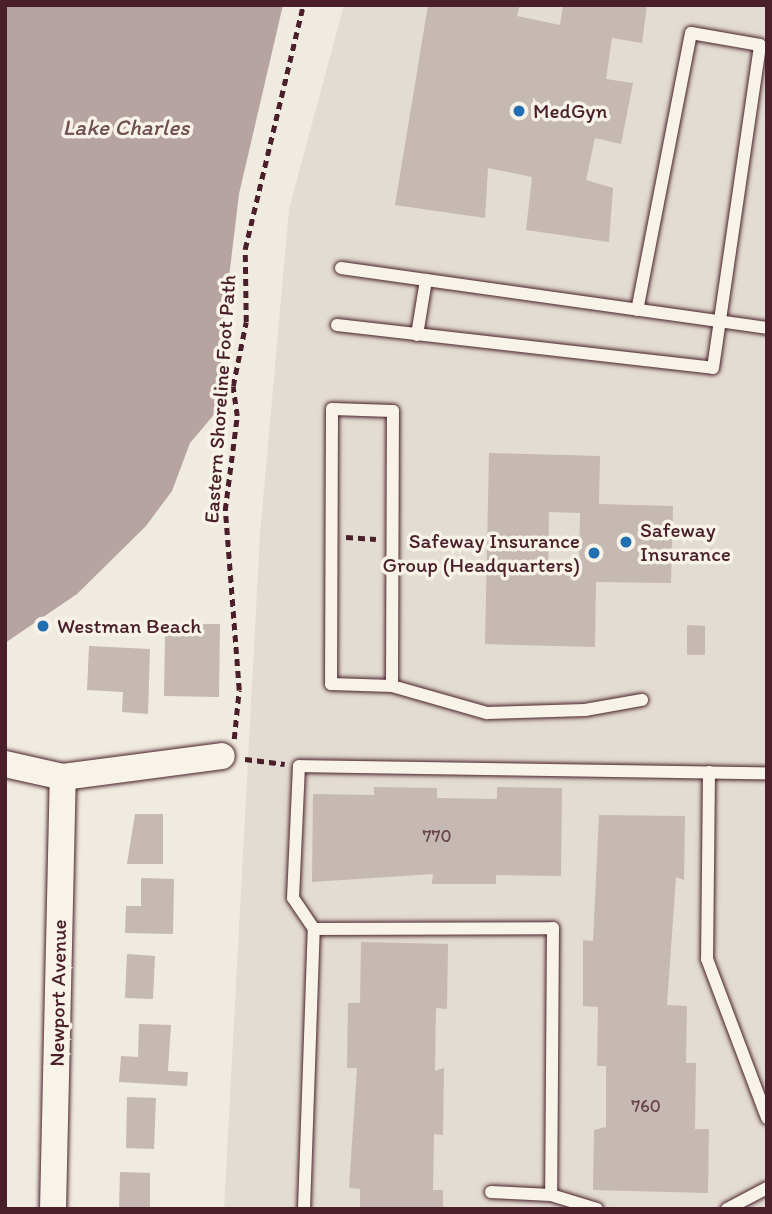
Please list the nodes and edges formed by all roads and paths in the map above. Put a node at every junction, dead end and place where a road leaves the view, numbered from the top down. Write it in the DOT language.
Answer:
graph roads {
  1 [pos="303,5"];
  2 [pos="341,268"];
  3 [pos="426,280"];
  4 [pos="637,310"];
  5 [pos="716,321"];
  6 [pos="337,326"];
  7 [pos="767,328"];
  8 [pos="417,335"];
  9 [pos="392,686"];
  10 [pos="642,699"];
  11 [pos="222,756"];
  12 [pos="5,764"];
  13 [pos="299,766"];
  14 [pos="709,772"];
  15 [pos="767,773"];
  16 [pos="63,777"];
  17 [pos="314,929"];
  18 [pos="767,1118"];
  19 [pos="767,1188"];
  20 [pos="491,1192"];
  21 [pos="551,1195"];
  22 [pos="53,1209"];
  23 [pos="304,1209"];
  24 [pos="597,1209"];
  25 [pos="727,1209"];
  1 -- 11 [label="path, Eastern Shoreline Foot Path"];
  2 -- 3 [label="lane"];
  3 -- 4 [label="lane"];
  3 -- 8 [label="lane"];
  4 -- 5 [label="lane"];
  4 -- 5 [label="lane"];
  5 -- 7 [label="lane"];
  5 -- 8 [label="lane"];
  6 -- 8 [label="lane"];
  9 -- 9 [label="lane"];
  9 -- 10 [label="lane"];
  11 -- 13 [label="path"];
  11 -- 16 [label="street"];
  12 -- 16 [label="street"];
  13 -- 14 [label="lane"];
  13 -- 17 [label="lane"];
  14 -- 15 [label="lane"];
  14 -- 18 [label="lane"];
  16 -- 22 [label="street, Newport Avenue"];
  17 -- 21 [label="lane"];
  17 -- 23 [label="lane"];
  19 -- 25 [label="lane"];
  20 -- 21 [label="lane"];
  21 -- 24 [label="lane"];
}
